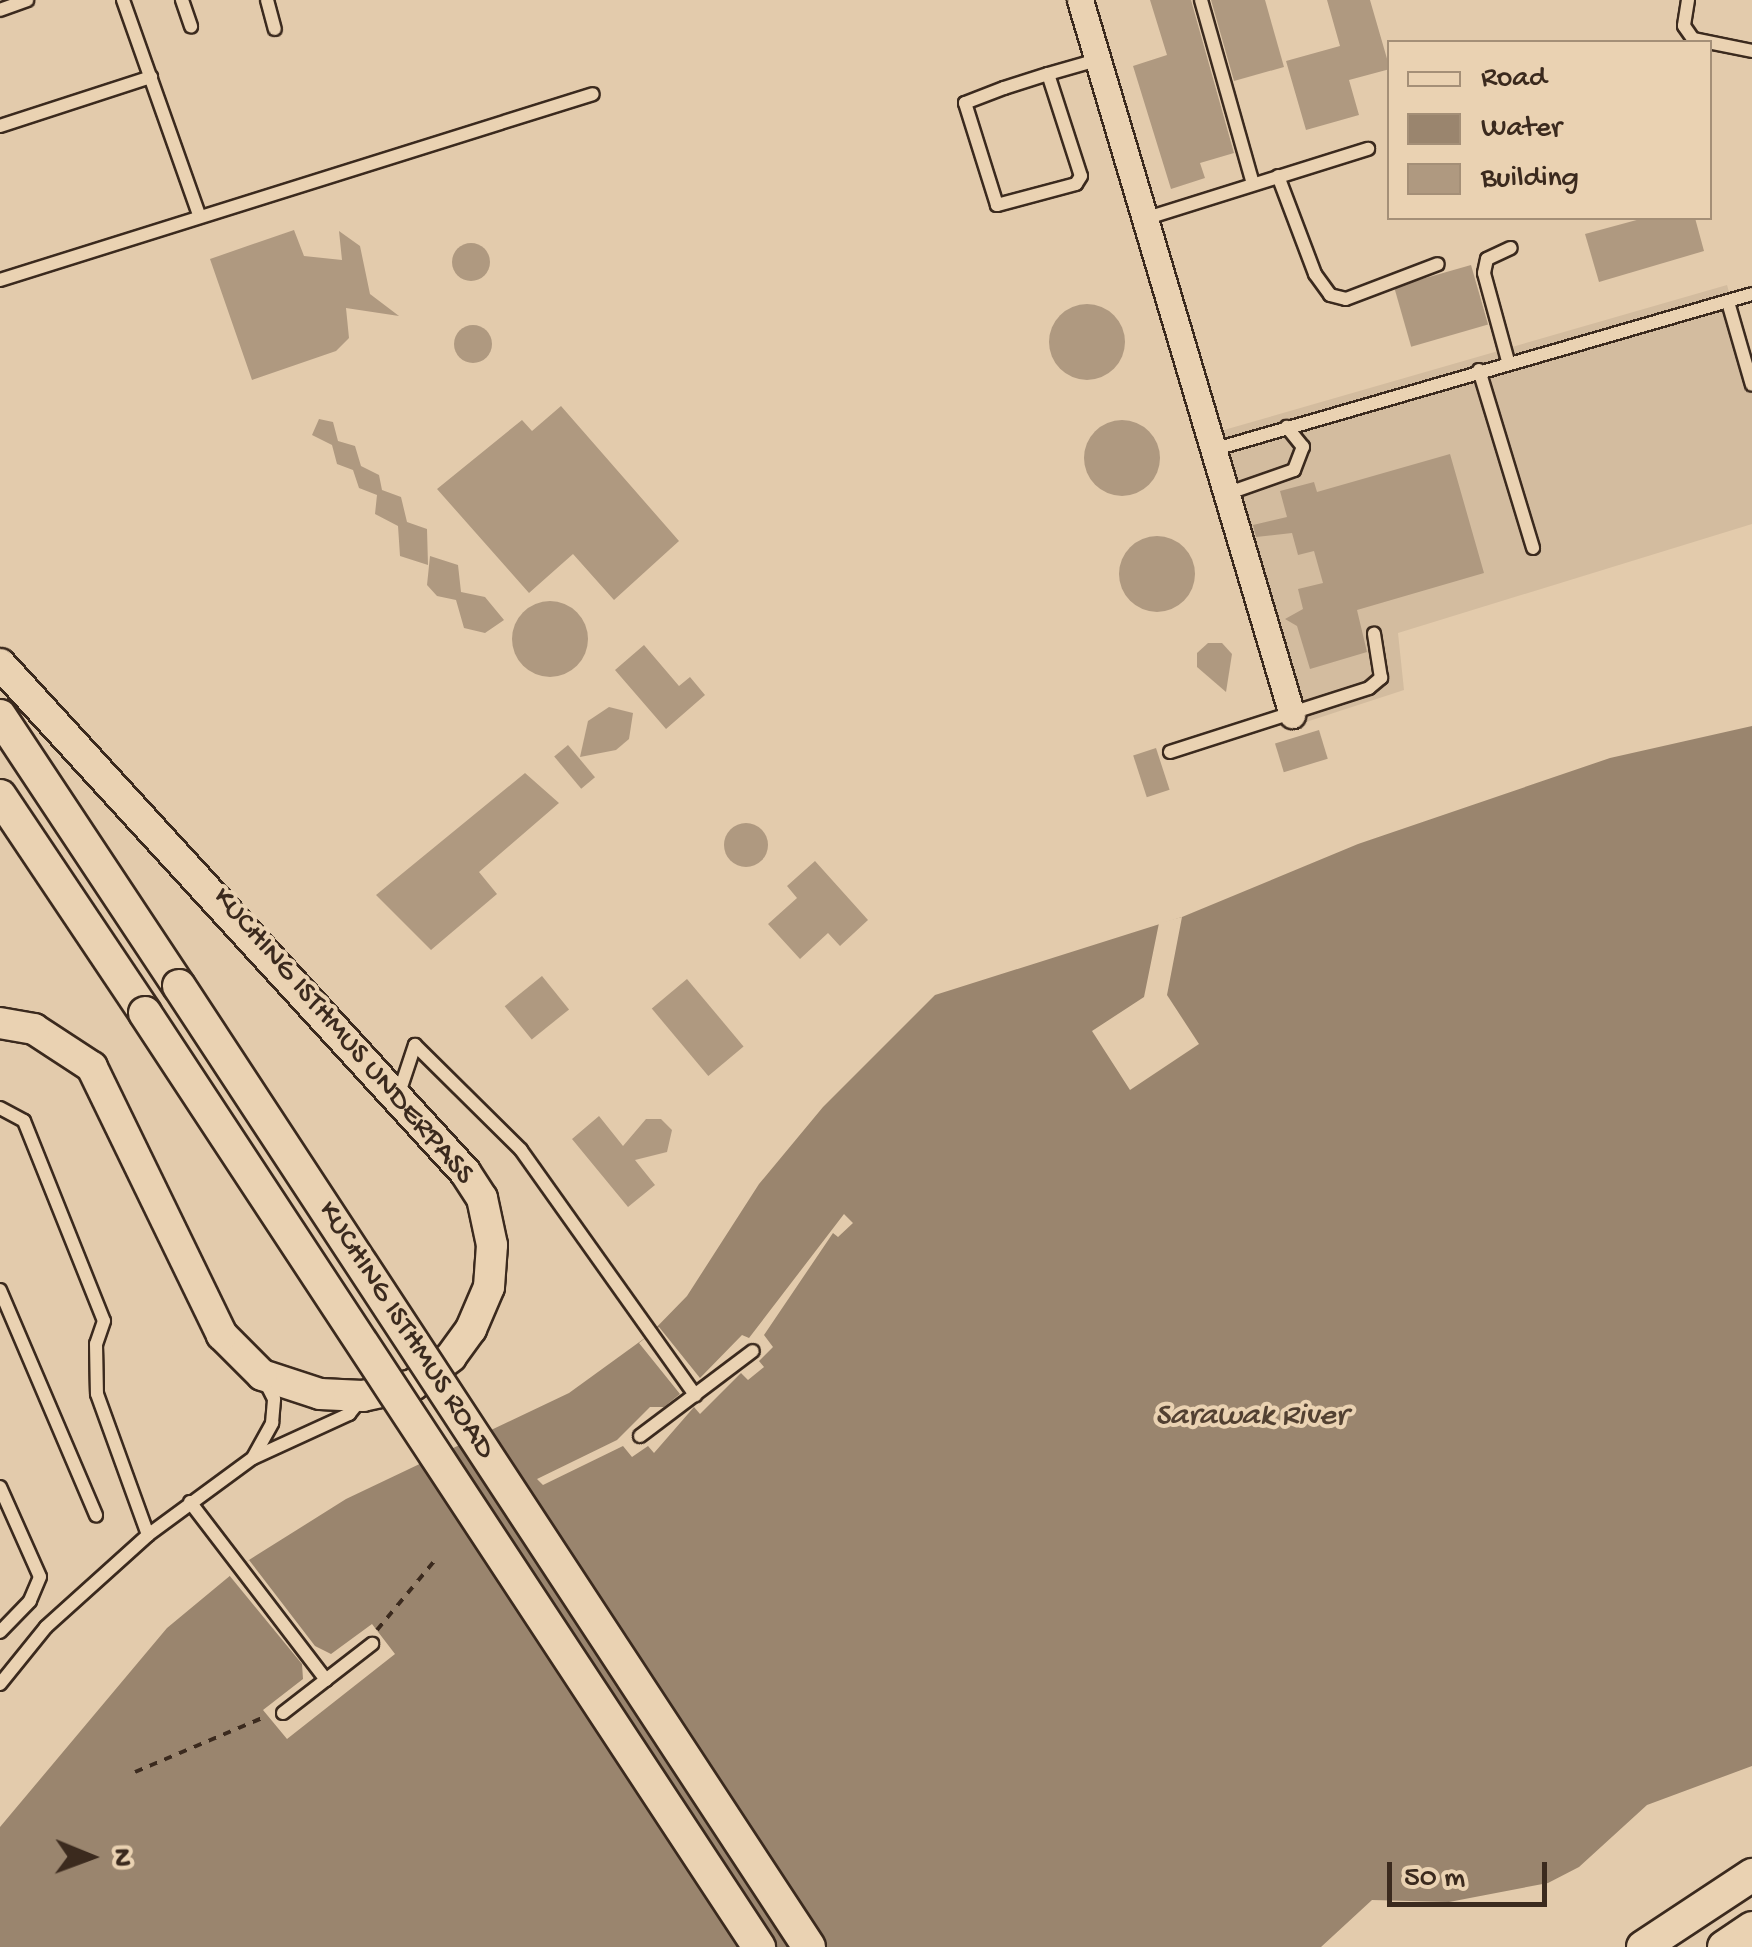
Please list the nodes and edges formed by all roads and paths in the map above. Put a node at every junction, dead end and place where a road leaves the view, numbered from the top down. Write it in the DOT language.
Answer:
graph roads {
  1 [pos="28,0"];
  2 [pos="123,0"];
  3 [pos="182,0"];
  4 [pos="267,0"];
  5 [pos="1080,0"];
  6 [pos="1201,0"];
  7 [pos="1688,0"];
  8 [pos="0,10"];
  9 [pos="191,26"];
  10 [pos="274,29"];
  11 [pos="1711,40"];
  12 [pos="1712,40"];
  13 [pos="1752,50"];
  14 [pos="1096,60"];
  15 [pos="1048,74"];
  16 [pos="151,78"];
  17 [pos="593,94"];
  18 [pos="0,126"];
  19 [pos="1368,149"];
  20 [pos="1278,176"];
  21 [pos="1253,184"];
  22 [pos="199,215"];
  23 [pos="1144,220"];
  24 [pos="1511,248"];
  25 [pos="1438,264"];
  26 [pos="0,280"];
  27 [pos="1752,294"];
  28 [pos="1728,302"];
  29 [pos="1508,361"];
  30 [pos="1479,370"];
  31 [pos="1752,385"];
  32 [pos="1287,428"];
  33 [pos="1212,450"];
  34 [pos="1224,495"];
  35 [pos="1533,548"];
  36 [pos="1374,634"];
  37 [pos="0,664"];
  38 [pos="1292,715"];
  39 [pos="0,716"];
  40 [pos="1170,752"];
  41 [pos="0,796"];
  42 [pos="0,1023"];
  43 [pos="398,1096"];
  44 [pos="0,1108"];
  45 [pos="0,1290"];
  46 [pos="753,1351"];
  47 [pos="262,1375"];
  48 [pos="696,1395"];
  49 [pos="363,1396"];
  50 [pos="640,1436"];
  51 [pos="253,1458"];
  52 [pos="0,1487"];
  53 [pos="190,1502"];
  54 [pos="5,1509"];
  55 [pos="96,1515"];
  56 [pos="148,1535"];
  57 [pos="436,1559"];
  58 [pos="0,1632"];
  59 [pos="375,1637"];
  60 [pos="326,1680"];
  61 [pos="0,1684"];
  62 [pos="283,1714"];
  63 [pos="268,1716"];
  64 [pos="135,1772"];
  65 [pos="1752,1874"];
  66 [pos="1752,1928"];
  67 [pos="758,1947"];
  68 [pos="809,1947"];
  69 [pos="1643,1947"];
  70 [pos="1724,1947"];
  1 -- 8 [label="lane"];
  2 -- 16 [label="lane"];
  3 -- 9 [label="lane"];
  4 -- 10 [label="lane"];
  5 -- 14 [label="street"];
  6 -- 21 [label="lane"];
  7 -- 11 [label="lane"];
  12 -- 13 [label="lane"];
  14 -- 15 [label="lane"];
  14 -- 23 [label="street"];
  15 -- 15 [label="lane"];
  16 -- 18 [label="lane"];
  16 -- 22 [label="lane"];
  17 -- 22 [label="lane"];
  19 -- 20 [label="lane"];
  20 -- 21 [label="lane"];
  20 -- 25 [label="lane"];
  21 -- 23 [label="lane"];
  22 -- 26 [label="lane"];
  23 -- 33 [label="street"];
  24 -- 29 [label="lane"];
  27 -- 28 [label="lane"];
  28 -- 29 [label="lane"];
  28 -- 31 [label="lane"];
  29 -- 30 [label="lane"];
  30 -- 32 [label="lane"];
  30 -- 35 [label="lane"];
  32 -- 33 [label="lane"];
  32 -- 34 [label="lane"];
  33 -- 34 [label="street"];
  34 -- 38 [label="street"];
  36 -- 38 [label="lane"];
  37 -- 43 [label="street, KUCHING ISTHMUS UNDERPASS"];
  38 -- 40 [label="lane"];
  39 -- 68 [label="main road, KUCHING ISTHMUS ROAD, bridge"];
  41 -- 67 [label="main road, KUCHING ISTHMUS ROAD, bridge"];
  42 -- 47 [label="street, KUCHING ISTHMUS UNDERPASS"];
  43 -- 48 [label="lane"];
  43 -- 49 [label="street, KUCHING ISTHMUS UNDERPASS"];
  44 -- 56 [label="lane"];
  45 -- 55 [label="lane"];
  46 -- 48 [label="lane"];
  47 -- 49 [label="street, KUCHING ISTHMUS UNDERPASS"];
  47 -- 51 [label="lane"];
  48 -- 50 [label="lane"];
  49 -- 51 [label="lane"];
  51 -- 53 [label="lane"];
  52 -- 54 [label="lane"];
  53 -- 56 [label="lane"];
  53 -- 60 [label="lane"];
  54 -- 58 [label="lane"];
  56 -- 61 [label="lane"];
  57 -- 59 [label="path"];
  59 -- 60 [label="lane"];
  60 -- 62 [label="lane"];
  63 -- 64 [label="path"];
  65 -- 69 [label="main road"];
  66 -- 70 [label="main road"];
}
